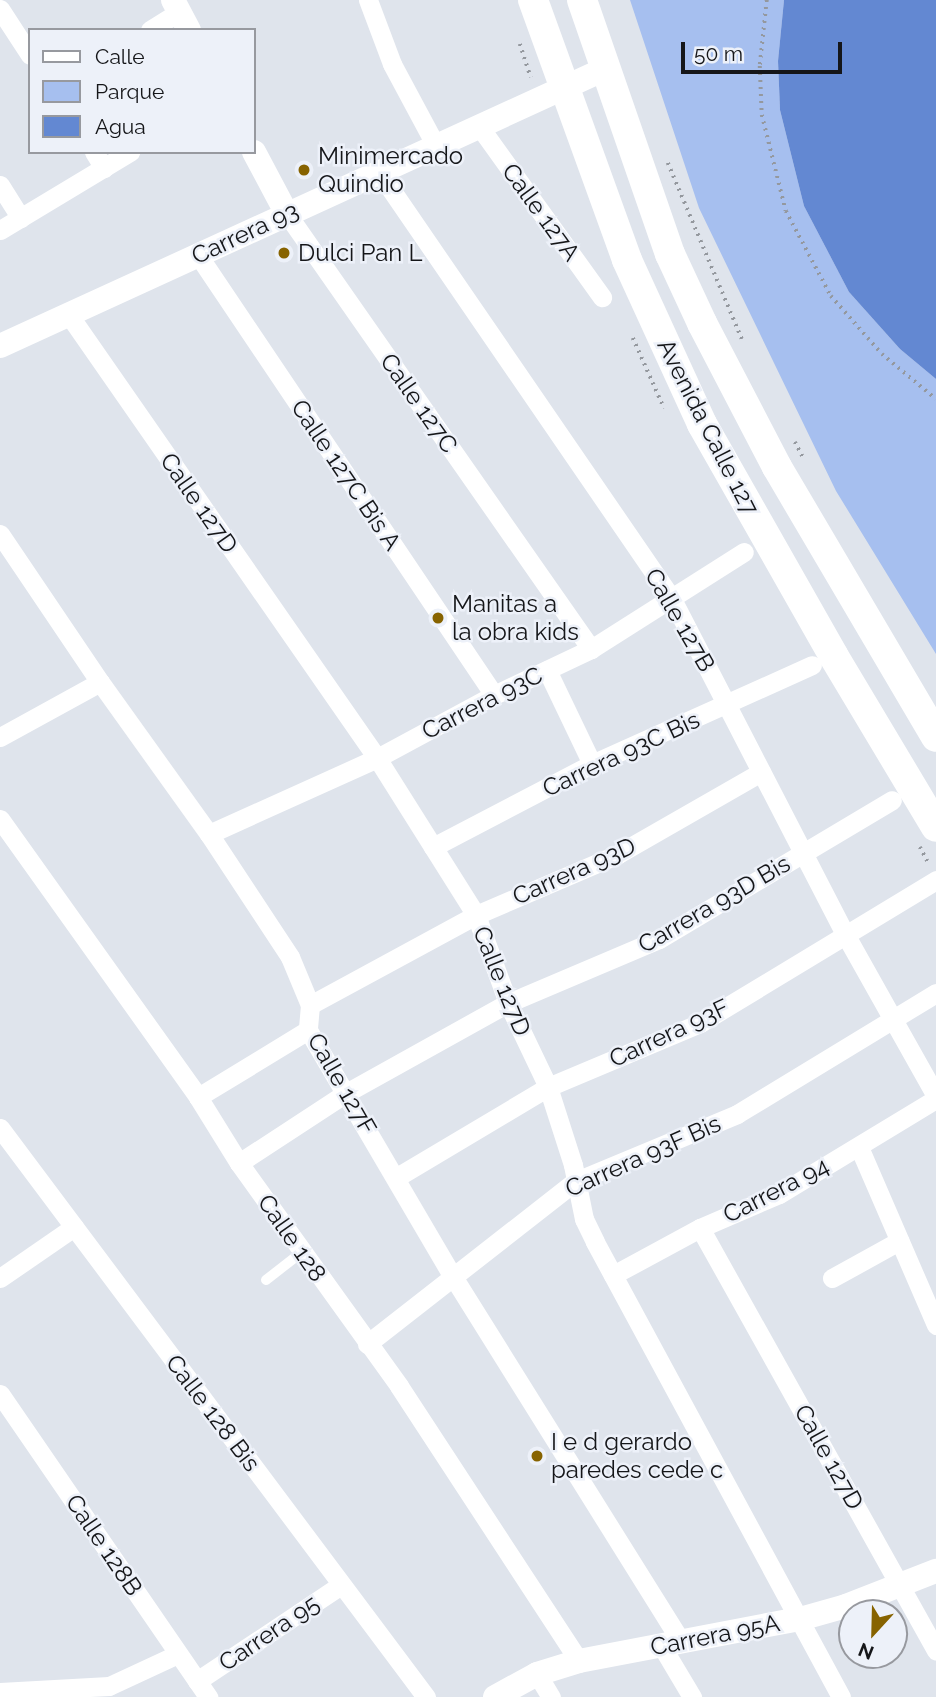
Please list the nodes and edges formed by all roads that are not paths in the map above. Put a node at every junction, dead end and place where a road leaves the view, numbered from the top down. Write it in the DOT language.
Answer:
graph roads {
  1 [pos="368,0"];
  2 [pos="533,0"];
  3 [pos="582,0"];
  4 [pos="0,9"];
  5 [pos="180,14"];
  6 [pos="154,28"];
  7 [pos="28,52"];
  8 [pos="606,69"];
  9 [pos="564,88"];
  10 [pos="480,126"];
  11 [pos="436,146"];
  12 [pos="122,154"];
  13 [pos="255,154"];
  14 [pos="99,160"];
  15 [pos="379,172"];
  16 [pos="0,185"];
  17 [pos="287,214"];
  18 [pos="21,218"];
  19 [pos="0,230"];
  20 [pos="198,255"];
  21 [pos="602,297"];
  22 [pos="69,315"];
  23 [pos="0,346"];
  24 [pos="0,534"];
  25 [pos="744,552"];
  26 [pos="672,599"];
  27 [pos="591,649"];
  28 [pos="812,665"];
  29 [pos="547,670"];
  30 [pos="100,682"];
  31 [pos="494,695"];
  32 [pos="727,704"];
  33 [pos="0,737"];
  34 [pos="936,737"];
  35 [pos="377,758"];
  36 [pos="592,764"];
  37 [pos="761,772"];
  38 [pos="892,800"];
  39 [pos="0,819"];
  40 [pos="936,827"];
  41 [pos="209,834"];
  42 [pos="433,847"];
  43 [pos="802,853"];
  44 [pos="936,880"];
  45 [pos="475,915"];
  46 [pos="845,934"];
  47 [pos="936,993"];
  48 [pos="508,1003"];
  49 [pos="310,1005"];
  50 [pos="893,1020"];
  51 [pos="308,1030"];
  52 [pos="548,1087"];
  53 [pos="346,1093"];
  54 [pos="198,1097"];
  55 [pos="936,1098"];
  56 [pos="0,1128"];
  57 [pos="859,1147"];
  58 [pos="239,1163"];
  59 [pos="397,1177"];
  60 [pos="574,1182"];
  61 [pos="74,1227"];
  62 [pos="700,1228"];
  63 [pos="899,1241"];
  64 [pos="302,1252"];
  65 [pos="452,1275"];
  66 [pos="613,1275"];
  67 [pos="0,1278"];
  68 [pos="832,1278"];
  69 [pos="266,1280"];
  70 [pos="936,1325"];
  71 [pos="367,1343"];
  72 [pos="0,1394"];
  73 [pos="936,1572"];
  74 [pos="341,1585"];
  75 [pos="901,1585"];
  76 [pos="800,1619"];
  77 [pos="671,1643"];
  78 [pos="936,1651"];
  79 [pos="178,1654"];
  80 [pos="579,1661"];
  81 [pos="537,1674"];
  82 [pos="202,1689"];
  83 [pos="0,1692"];
  84 [pos="426,1697"];
  85 [pos="495,1697"];
  86 [pos="551,1697"];
  87 [pos="692,1697"];
  88 [pos="841,1697"];
  1 -- 11 [label="street"];
  2 -- 9 [label="main road, Avenida Calle 127"];
  3 -- 8 [label="main road, Avenida Calle 127"];
  4 -- 7 [label="street"];
  5 -- 6 [label="street"];
  8 -- 9 [label="street, Carrera 93"];
  8 -- 34 [label="main road, Avenida Calle 127"];
  9 -- 10 [label="street, Carrera 93"];
  9 -- 40 [label="main road, Avenida Calle 127"];
  10 -- 11 [label="street, Carrera 93"];
  10 -- 21 [label="street, Calle 127A"];
  11 -- 15 [label="street, Carrera 93"];
  12 -- 14 [label="street"];
  13 -- 17 [label="street, Calle 127C"];
  14 -- 18 [label="street"];
  15 -- 17 [label="street, Carrera 93"];
  15 -- 26 [label="street, Calle 127B"];
  16 -- 18 [label="street"];
  17 -- 20 [label="street, Carrera 93"];
  17 -- 27 [label="street, Calle 127C"];
  18 -- 19 [label="street"];
  20 -- 22 [label="street, Carrera 93"];
  20 -- 31 [label="street, Calle 127C Bis A"];
  22 -- 23 [label="street, Carrera 93"];
  22 -- 35 [label="street, Calle 127D"];
  24 -- 30 [label="street, Calle 127F"];
  25 -- 26 [label="street, Carrera 93C"];
  26 -- 27 [label="street, Carrera 93C"];
  26 -- 32 [label="street, Calle 127B"];
  27 -- 29 [label="street, Carrera 93C"];
  28 -- 32 [label="street, Carrera 93C Bis"];
  29 -- 31 [label="street, Carrera 93C"];
  29 -- 36 [label="street"];
  30 -- 33 [label="street"];
  30 -- 41 [label="street, Calle 127F"];
  31 -- 35 [label="street, Carrera 93C"];
  32 -- 36 [label="street, Carrera 93C Bis"];
  32 -- 37 [label="street, Calle 127B"];
  35 -- 41 [label="street, Carrera 93C"];
  35 -- 42 [label="street, Calle 127D"];
  36 -- 42 [label="street, Carrera 93C Bis"];
  37 -- 43 [label="street, Calle 127B"];
  37 -- 45 [label="street, Carrera 93D"];
  38 -- 43 [label="street, Carrera 93D Bis"];
  39 -- 54 [label="street, Calle 128"];
  41 -- 49 [label="street, Calle 127F"];
  42 -- 45 [label="street, Calle 127D"];
  43 -- 46 [label="street, Calle 127B"];
  43 -- 48 [label="street, Carrera 93D Bis"];
  44 -- 46 [label="street, Carrera 93F"];
  45 -- 48 [label="street, Calle 127D"];
  45 -- 49 [label="street, Carrera 93D"];
  46 -- 50 [label="street, Calle 127B"];
  46 -- 52 [label="street, Carrera 93F"];
  47 -- 50 [label="street, Carrera 93F Bis"];
  48 -- 52 [label="street, Calle 127D"];
  48 -- 53 [label="street, Carrera 93D Bis"];
  49 -- 51 [label="street, Calle 127F"];
  50 -- 55 [label="street, Calle 127B"];
  50 -- 60 [label="street, Carrera 93F Bis"];
  51 -- 53 [label="street, Calle 127F"];
  51 -- 54 [label="street"];
  52 -- 59 [label="street, Carrera 93F"];
  52 -- 60 [label="street, Calle 127D"];
  53 -- 58 [label="street, Carrera 93D Bis"];
  53 -- 59 [label="street, Calle 127F"];
  54 -- 58 [label="street, Calle 128"];
  55 -- 57 [label="street, Carrera 94"];
  56 -- 61 [label="street, Calle 128 Bis"];
  57 -- 62 [label="street, Carrera 94"];
  57 -- 63 [label="street"];
  58 -- 64 [label="street, Calle 128"];
  59 -- 65 [label="street, Calle 127F"];
  60 -- 65 [label="street, Carrera 93F Bis"];
  60 -- 66 [label="street, Calle 127D"];
  61 -- 67 [label="street"];
  61 -- 74 [label="street, Calle 128 Bis"];
  62 -- 66 [label="street, Carrera 94"];
  62 -- 75 [label="street, Calle 127D"];
  63 -- 68 [label="street"];
  63 -- 70 [label="street"];
  64 -- 69 [label="lane"];
  64 -- 71 [label="street, Calle 128"];
  65 -- 71 [label="street, Carrera 93F Bis"];
  65 -- 77 [label="street, Calle 127F"];
  66 -- 76 [label="street, Calle 127D"];
  71 -- 80 [label="street, Calle 128"];
  72 -- 79 [label="street, Calle 128B"];
  73 -- 75 [label="street, Carrera 95A"];
  74 -- 82 [label="street, Carrera 95"];
  74 -- 84 [label="street, Calle 128 Bis"];
  75 -- 76 [label="street, Carrera 95A"];
  75 -- 78 [label="street, Calle 127D"];
  76 -- 77 [label="street, Carrera 95A"];
  76 -- 88 [label="street, Calle 127D"];
  77 -- 80 [label="street, Carrera 95A"];
  77 -- 87 [label="street, Calle 127F"];
  79 -- 82 [label="street, Calle 128B"];
  79 -- 83 [label="street"];
  80 -- 81 [label="street, Carrera 95A"];
  81 -- 85 [label="street, Carrera 95A"];
  81 -- 86 [label="street"];
}
